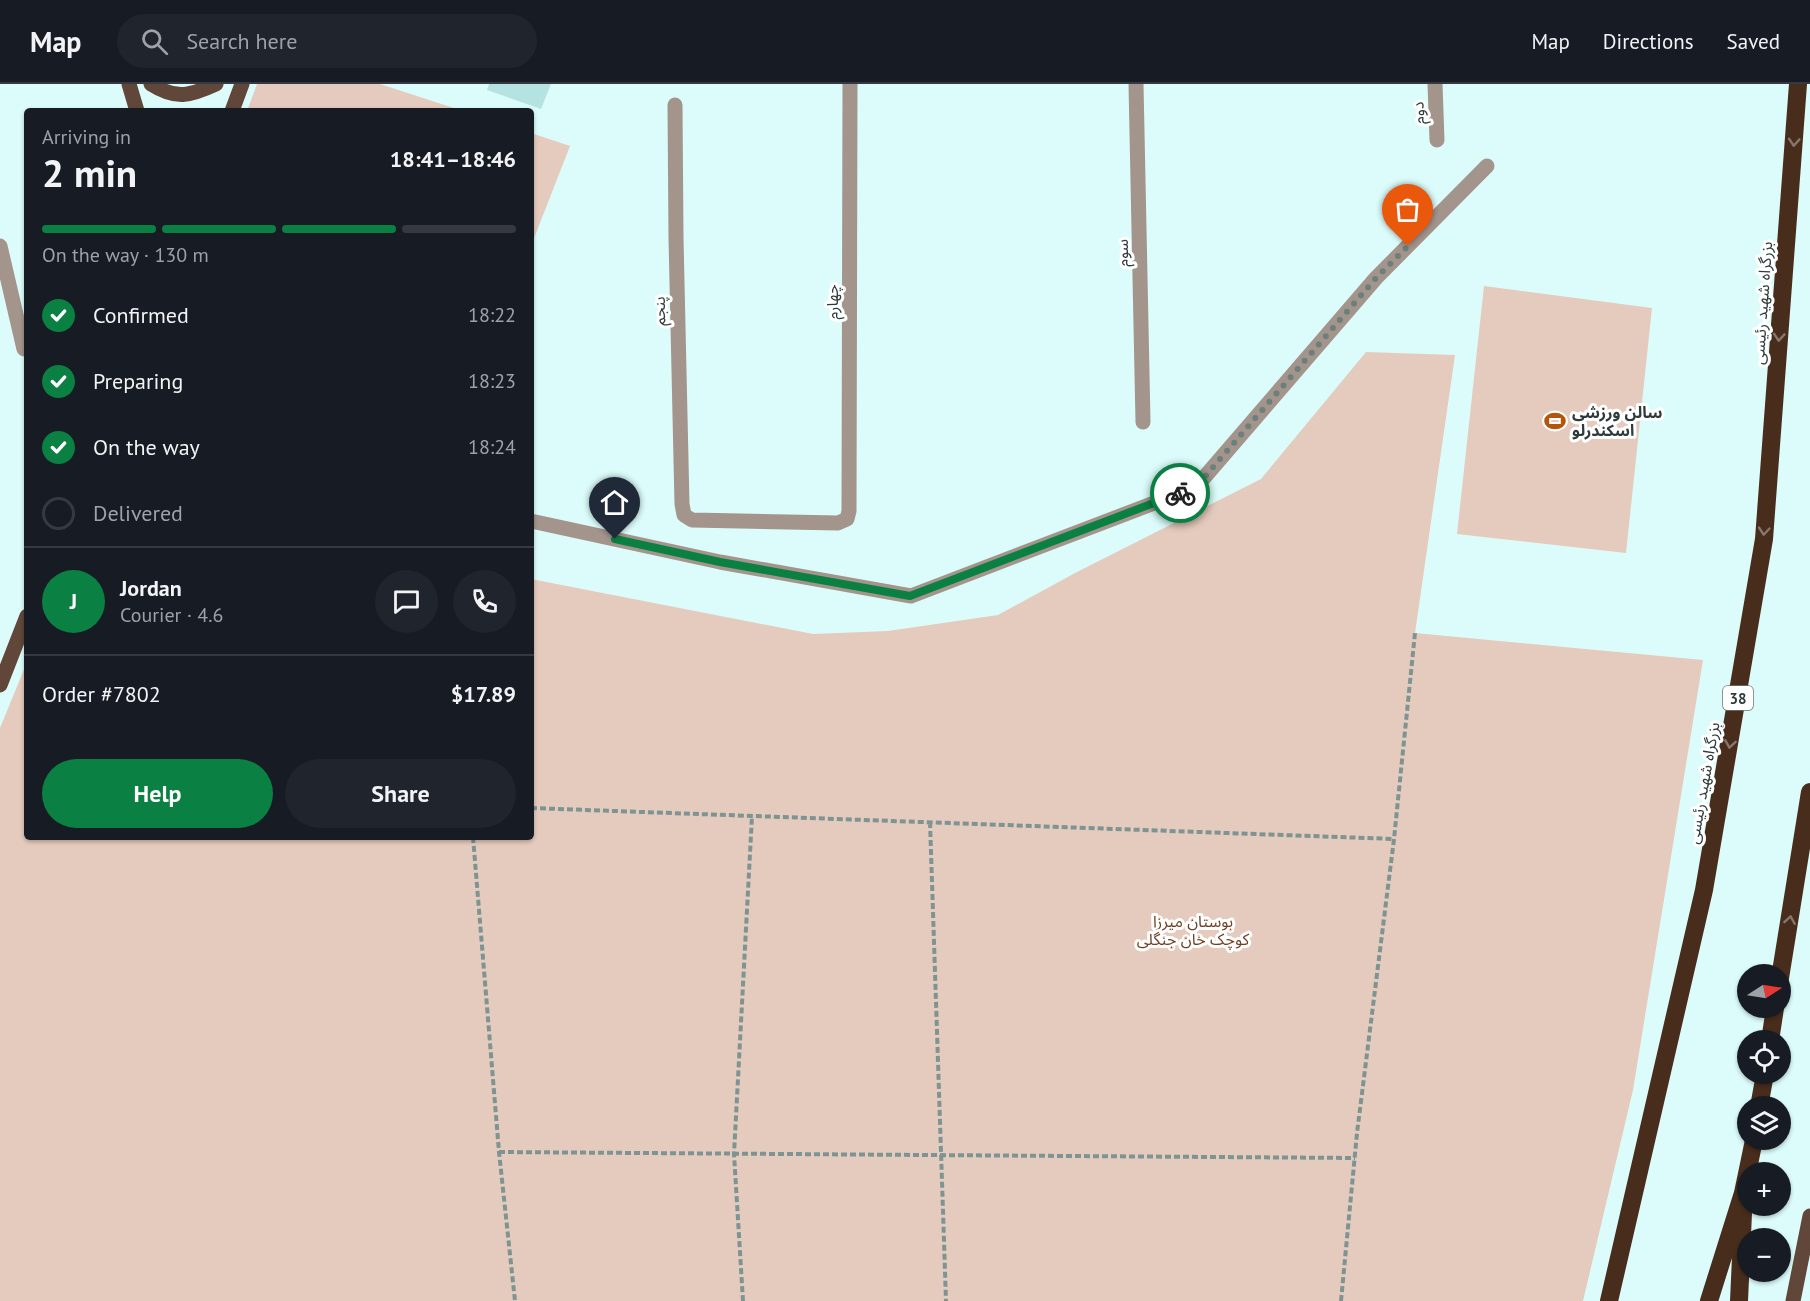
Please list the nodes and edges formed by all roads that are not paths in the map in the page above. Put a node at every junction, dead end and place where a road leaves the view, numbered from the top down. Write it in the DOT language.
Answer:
graph roads {
  1 [pos="129,84"];
  2 [pos="151,84"];
  3 [pos="216,84"];
  4 [pos="242,84"];
  5 [pos="850,84"];
  6 [pos="1136,84"];
  7 [pos="1435,84"];
  8 [pos="1798,84"];
  9 [pos="675,105"];
  10 [pos="136,108"];
  11 [pos="233,108"];
  12 [pos="1437,140"];
  13 [pos="1487,166"];
  14 [pos="0,246"];
  15 [pos="24,350"];
  16 [pos="1143,422"];
  17 [pos="684,515"];
  18 [pos="534,522"];
  19 [pos="24,624"];
  20 [pos="0,685"];
  21 [pos="1810,792"];
  22 [pos="1782,964"];
  23 [pos="1737,1212"];
  24 [pos="1742,1216"];
  25 [pos="1810,1216"];
  26 [pos="1609,1301"];
  27 [pos="1708,1301"];
  28 [pos="1739,1301"];
  29 [pos="1793,1301"];
  1 -- 10 [label="main road"];
  2 -- 3 [label="main road"];
  4 -- 11 [label="main road"];
  5 -- 17 [label="street, چهارم"];
  6 -- 16 [label="street, سوم"];
  7 -- 12 [label="street, دوم"];
  8 -- 26 [label="highway, بزرگراه شهید رئیسی / 38, one-way"];
  9 -- 17 [label="street, پنجم"];
  13 -- 18 [label="street"];
  14 -- 15 [label="street"];
  19 -- 20 [label="main road"];
  22 -- 21 [label="highway, one-way"];
  23 -- 27 [label="highway"];
  24 -- 28 [label="highway"];
  25 -- 29 [label="main road"];
}
